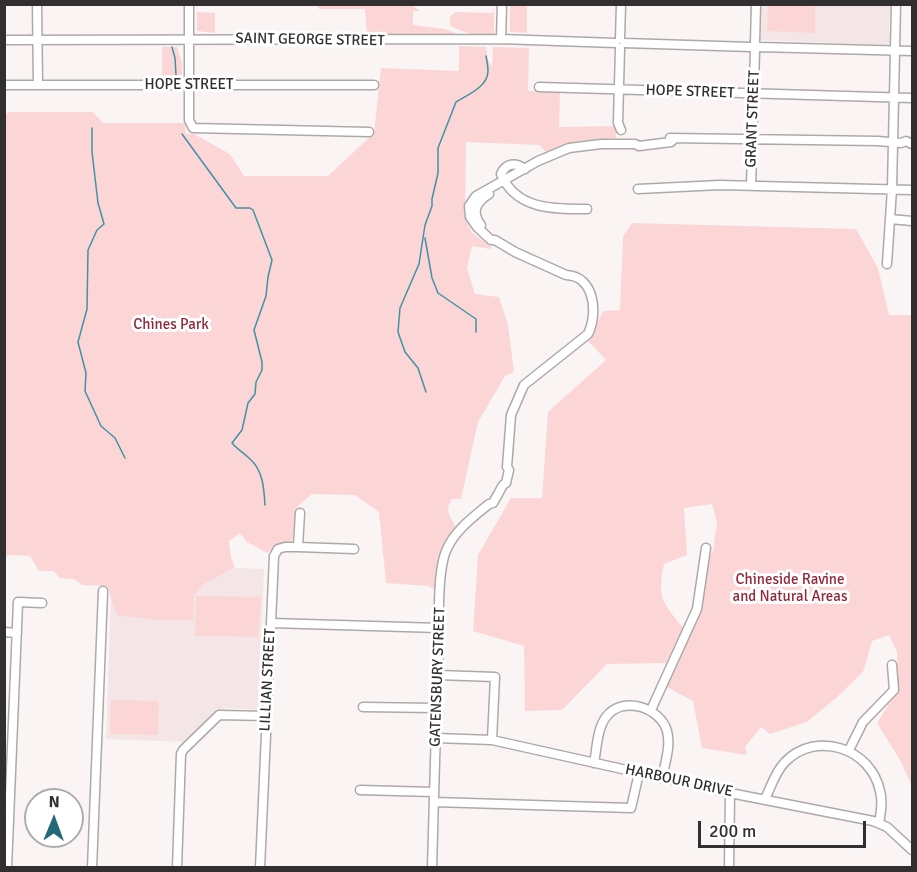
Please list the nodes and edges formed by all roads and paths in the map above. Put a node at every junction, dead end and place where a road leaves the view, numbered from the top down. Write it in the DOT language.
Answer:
graph roads {
  1 [pos="37,4"];
  2 [pos="189,4"];
  3 [pos="502,4"];
  4 [pos="621,4"];
  5 [pos="756,4"];
  6 [pos="896,4"];
  7 [pos="189,38"];
  8 [pos="501,39"];
  9 [pos="4,40"];
  10 [pos="38,40"];
  11 [pos="620,43"];
  12 [pos="755,47"];
  13 [pos="895,50"];
  14 [pos="912,51"];
  15 [pos="4,85"];
  16 [pos="38,85"];
  17 [pos="374,85"];
  18 [pos="189,86"];
  19 [pos="539,87"];
  20 [pos="619,90"];
  21 [pos="754,94"];
  22 [pos="894,97"];
  23 [pos="912,98"];
  24 [pos="621,130"];
  25 [pos="369,132"];
  26 [pos="753,139"];
  27 [pos="896,143"];
  28 [pos="574,149"];
  29 [pos="506,182"];
  30 [pos="751,186"];
  31 [pos="638,189"];
  32 [pos="892,189"];
  33 [pos="912,190"];
  34 [pos="587,209"];
  35 [pos="890,219"];
  36 [pos="912,221"];
  37 [pos="887,264"];
  38 [pos="300,513"];
  39 [pos="298,547"];
  40 [pos="706,548"];
  41 [pos="354,549"];
  42 [pos="103,591"];
  43 [pos="42,603"];
  44 [pos="271,623"];
  45 [pos="439,628"];
  46 [pos="4,632"];
  47 [pos="17,633"];
  48 [pos="892,665"];
  49 [pos="438,675"];
  50 [pos="363,707"];
  51 [pos="436,708"];
  52 [pos="651,710"];
  53 [pos="267,716"];
  54 [pos="436,738"];
  55 [pos="492,740"];
  56 [pos="849,750"];
  57 [pos="594,763"];
  58 [pos="639,773"];
  59 [pos="662,778"];
  60 [pos="360,790"];
  61 [pos="730,793"];
  62 [pos="434,797"];
  63 [pos="765,799"];
  64 [pos="879,823"];
  65 [pos="912,850"];
  66 [pos="7,867"];
  67 [pos="92,867"];
  68 [pos="177,867"];
  69 [pos="260,867"];
  70 [pos="432,867"];
  71 [pos="729,867"];
  1 -- 10 [label="street"];
  2 -- 7 [label="street"];
  3 -- 8 [label="street"];
  4 -- 11 [label="street"];
  5 -- 12 [label="street, GRANT STREET"];
  6 -- 13 [label="street"];
  7 -- 8 [label="street, SAINT GEORGE STREET"];
  7 -- 10 [label="street, SAINT GEORGE STREET"];
  7 -- 18 [label="street"];
  8 -- 11 [label="street, SAINT GEORGE STREET"];
  9 -- 10 [label="street, SAINT GEORGE STREET"];
  10 -- 16 [label="street"];
  11 -- 12 [label="street, SAINT GEORGE STREET"];
  11 -- 20 [label="street"];
  12 -- 13 [label="street, SAINT GEORGE STREET"];
  12 -- 21 [label="street, GRANT STREET"];
  13 -- 14 [label="street, SAINT GEORGE STREET"];
  13 -- 22 [label="street"];
  15 -- 16 [label="street, HOPE STREET"];
  16 -- 18 [label="street, HOPE STREET"];
  17 -- 18 [label="street, HOPE STREET"];
  18 -- 25 [label="street"];
  19 -- 20 [label="street, HOPE STREET"];
  20 -- 21 [label="street, HOPE STREET"];
  20 -- 24 [label="street"];
  21 -- 22 [label="street, HOPE STREET"];
  21 -- 26 [label="street, GRANT STREET"];
  22 -- 23 [label="street, HOPE STREET"];
  22 -- 27 [label="street"];
  26 -- 27 [label="street"];
  26 -- 28 [label="street"];
  26 -- 30 [label="street, GRANT STREET"];
  27 -- 32 [label="street"];
  28 -- 29 [label="street"];
  28 -- 29 [label="street"];
  29 -- 34 [label="street"];
  29 -- 45 [label="street, GATENSBURY STREET"];
  30 -- 31 [label="street"];
  30 -- 32 [label="street"];
  32 -- 33 [label="street"];
  32 -- 35 [label="street"];
  35 -- 36 [label="street"];
  35 -- 37 [label="street"];
  38 -- 39 [label="street"];
  39 -- 41 [label="street"];
  39 -- 44 [label="street, LILLIAN STREET"];
  40 -- 52 [label="street"];
  42 -- 67 [label="street"];
  43 -- 47 [label="street"];
  44 -- 45 [label="street"];
  44 -- 53 [label="street, LILLIAN STREET"];
  45 -- 49 [label="street, GATENSBURY STREET"];
  46 -- 47 [label="street"];
  47 -- 66 [label="street"];
  48 -- 56 [label="street"];
  49 -- 51 [label="street, GATENSBURY STREET"];
  49 -- 55 [label="street"];
  50 -- 51 [label="street"];
  51 -- 54 [label="street, GATENSBURY STREET"];
  52 -- 57 [label="street"];
  52 -- 59 [label="street"];
  53 -- 68 [label="street"];
  53 -- 69 [label="street, LILLIAN STREET"];
  54 -- 55 [label="street, HARBOUR DRIVE"];
  54 -- 62 [label="street, GATENSBURY STREET"];
  55 -- 57 [label="street, HARBOUR DRIVE"];
  56 -- 63 [label="street"];
  56 -- 64 [label="street"];
  57 -- 58 [label="street, HARBOUR DRIVE"];
  58 -- 59 [label="street, HARBOUR DRIVE"];
  58 -- 62 [label="street"];
  59 -- 61 [label="street, HARBOUR DRIVE"];
  60 -- 62 [label="street"];
  61 -- 63 [label="street, HARBOUR DRIVE"];
  61 -- 71 [label="street"];
  62 -- 70 [label="street, GATENSBURY STREET"];
  63 -- 64 [label="street, HARBOUR DRIVE"];
  64 -- 65 [label="street, HARBOUR DRIVE"];
}
